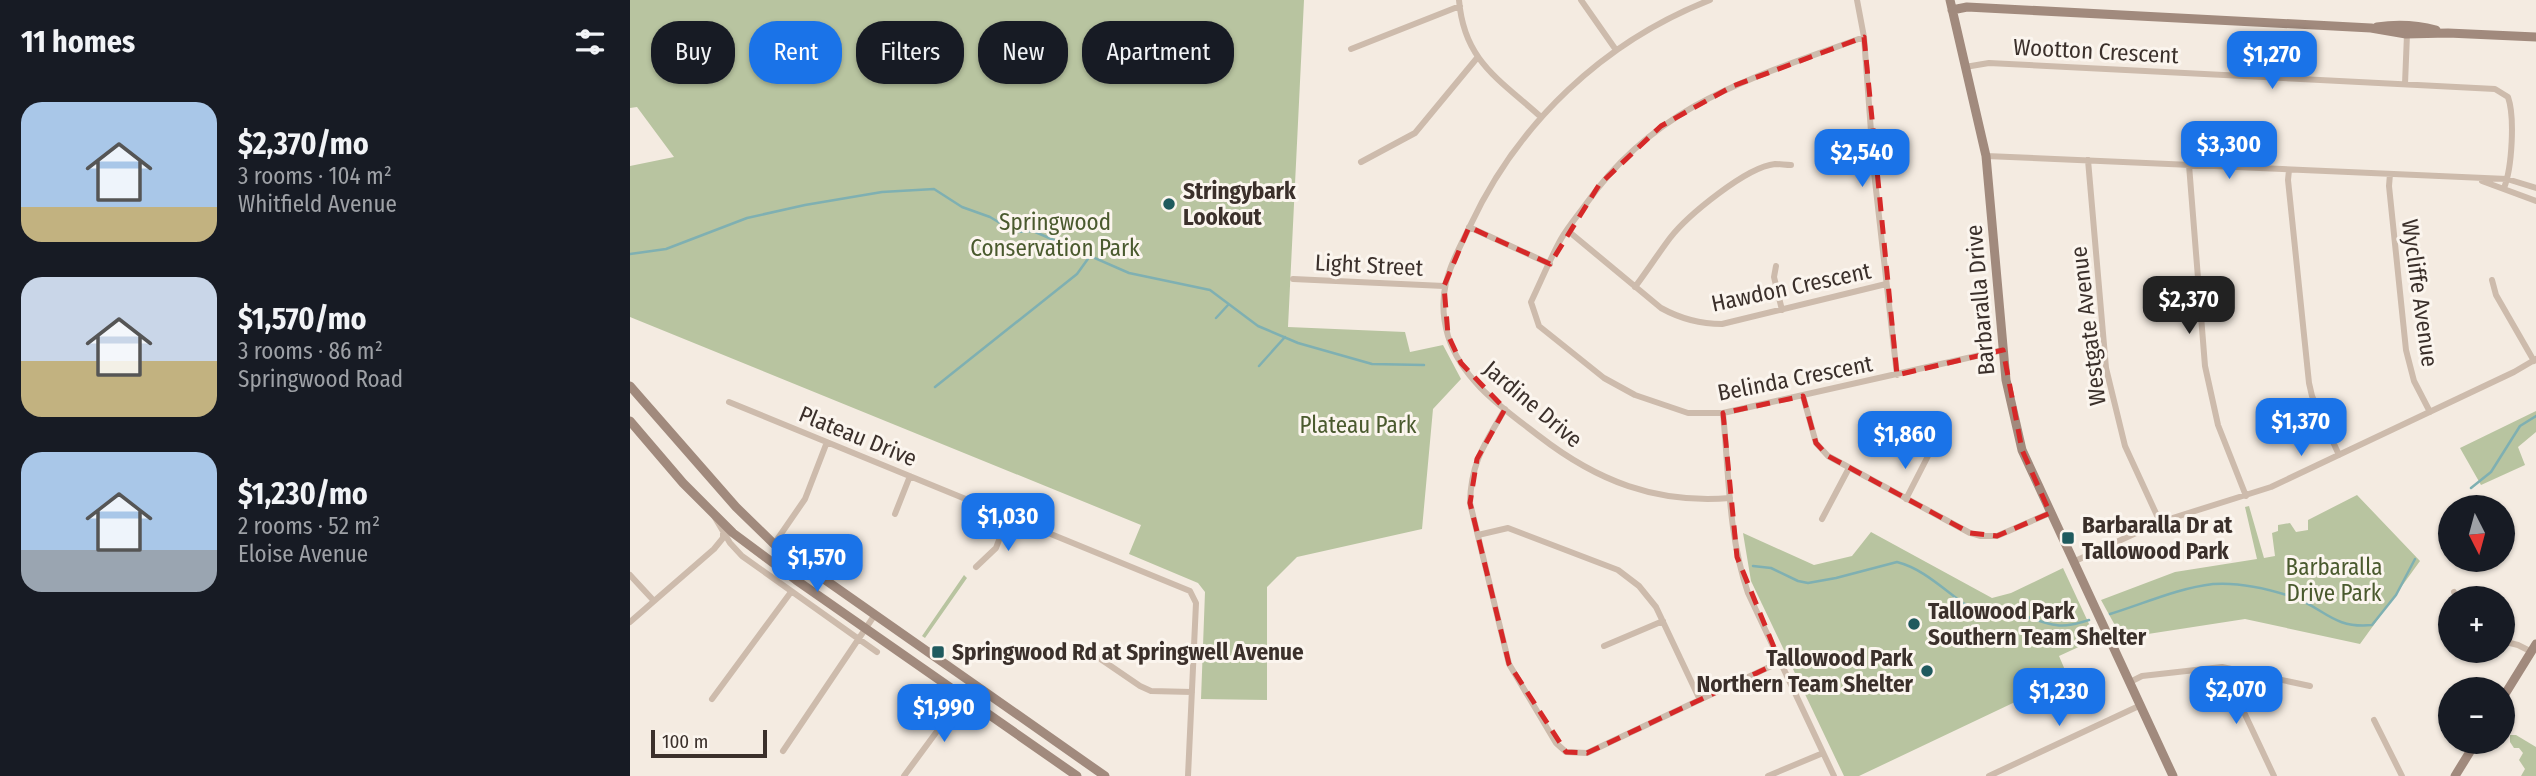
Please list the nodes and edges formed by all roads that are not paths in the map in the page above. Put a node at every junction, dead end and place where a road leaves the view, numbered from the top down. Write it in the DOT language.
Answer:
graph roads {
  1 [pos="1581,0"];
  2 [pos="1682,0"];
  3 [pos="1710,0"];
  4 [pos="1857,0"];
  5 [pos="1460,3"];
  6 [pos="1951,5"];
  7 [pos="1685,10"];
  8 [pos="2371,28"];
  9 [pos="2536,30"];
  10 [pos="2448,33"];
  11 [pos="2407,34"];
  12 [pos="1864,37"];
  13 [pos="2523,37"];
  14 [pos="2536,37"];
  15 [pos="1351,49"];
  16 [pos="1616,50"];
  17 [pos="1477,58"];
  18 [pos="1965,67"];
  19 [pos="2404,84"];
  20 [pos="1541,117"];
  21 [pos="1986,156"];
  22 [pos="2088,160"];
  23 [pos="1362,162"];
  24 [pos="1791,165"];
  25 [pos="2189,165"];
  26 [pos="2289,170"];
  27 [pos="2389,174"];
  28 [pos="2473,179"];
  29 [pos="2507,179"];
  30 [pos="2504,188"];
  31 [pos="2536,188"];
  32 [pos="2536,201"];
  33 [pos="1469,227"];
  34 [pos="1567,230"];
  35 [pos="1550,264"];
  36 [pos="1776,266"];
  37 [pos="1293,279"];
  38 [pos="2491,280"];
  39 [pos="1886,284"];
  40 [pos="1444,286"];
  41 [pos="1635,287"];
  42 [pos="1782,310"];
  43 [pos="2003,350"];
  44 [pos="2535,360"];
  45 [pos="1897,374"];
  46 [pos="630,386"];
  47 [pos="1803,396"];
  48 [pos="729,402"];
  49 [pos="1505,409"];
  50 [pos="2430,412"];
  51 [pos="1723,413"];
  52 [pos="630,421"];
  53 [pos="827,442"];
  54 [pos="2339,455"];
  55 [pos="1928,456"];
  56 [pos="1849,467"];
  57 [pos="910,476"];
  58 [pos="2246,496"];
  59 [pos="1730,498"];
  60 [pos="1906,499"];
  61 [pos="2050,513"];
  62 [pos="895,514"];
  63 [pos="714,516"];
  64 [pos="1008,516"];
  65 [pos="1822,519"];
  66 [pos="2160,522"];
  67 [pos="723,533"];
  68 [pos="1478,535"];
  69 [pos="730,543"];
  70 [pos="774,544"];
  71 [pos="714,549"];
  72 [pos="757,551"];
  73 [pos="2073,562"];
  74 [pos="976,566"];
  75 [pos="630,575"];
  76 [pos="791,593"];
  77 [pos="654,601"];
  78 [pos="874,616"];
  79 [pos="1663,621"];
  80 [pos="630,622"];
  81 [pos="867,628"];
  82 [pos="859,639"];
  83 [pos="2515,644"];
  84 [pos="1604,646"];
  85 [pos="2534,648"];
  86 [pos="877,652"];
  87 [pos="1099,658"];
  88 [pos="1780,662"];
  89 [pos="2232,669"];
  90 [pos="2515,678"];
  91 [pos="2130,682"];
  92 [pos="2310,686"];
  93 [pos="1192,692"];
  94 [pos="963,696"];
  95 [pos="712,699"];
  96 [pos="1700,700"];
  97 [pos="2141,705"];
  98 [pos="2374,720"];
  99 [pos="783,751"];
  100 [pos="1823,753"];
  101 [pos="2469,754"];
  102 [pos="904,776"];
  103 [pos="1077,776"];
  104 [pos="1105,776"];
  105 [pos="1188,776"];
  106 [pos="1768,776"];
  107 [pos="1834,776"];
  108 [pos="1989,776"];
  109 [pos="2173,776"];
  110 [pos="2274,776"];
  111 [pos="2402,776"];
  112 [pos="2455,776"];
  1 -- 16 [label="street"];
  2 -- 7 [label="street"];
  3 -- 7 [label="street, Jardine Drive"];
  4 -- 12 [label="street"];
  5 -- 15 [label="street"];
  5 -- 17 [label="street"];
  6 -- 8 [label="street"];
  6 -- 18 [label="street, Barbaralla Drive"];
  7 -- 16 [label="street, Jardine Drive"];
  8 -- 10 [label="street"];
  8 -- 11 [label="street"];
  9 -- 13 [label="street"];
  10 -- 11 [label="street"];
  10 -- 13 [label="street"];
  11 -- 19 [label="street"];
  12 -- 34 [label="street, Belinda Crescent"];
  12 -- 39 [label="street"];
  13 -- 14 [label="street"];
  16 -- 20 [label="street, Jardine Drive"];
  17 -- 20 [label="street"];
  17 -- 23 [label="street"];
  18 -- 19 [label="street, Wootton Crescent"];
  18 -- 21 [label="street, Barbaralla Drive"];
  19 -- 29 [label="street, Wootton Crescent"];
  20 -- 33 [label="street, Jardine Drive"];
  21 -- 22 [label="street"];
  21 -- 43 [label="street, Barbaralla Drive"];
  22 -- 25 [label="street"];
  22 -- 66 [label="street, Westgate Avenue"];
  24 -- 41 [label="street"];
  25 -- 26 [label="street"];
  25 -- 58 [label="street"];
  26 -- 27 [label="street"];
  26 -- 54 [label="street"];
  27 -- 28 [label="street"];
  27 -- 50 [label="street, Wycliffe Avenue"];
  28 -- 29 [label="street"];
  28 -- 30 [label="street"];
  29 -- 30 [label="street, Wootton Crescent"];
  29 -- 31 [label="street"];
  30 -- 32 [label="street"];
  33 -- 35 [label="street"];
  33 -- 40 [label="street, Jardine Drive"];
  34 -- 35 [label="street, Belinda Crescent"];
  34 -- 41 [label="street, Hawdon Crescent"];
  35 -- 51 [label="street, Belinda Crescent"];
  36 -- 42 [label="street"];
  37 -- 40 [label="street, Light Street"];
  38 -- 44 [label="street"];
  39 -- 42 [label="street, Hawdon Crescent"];
  39 -- 45 [label="street"];
  40 -- 49 [label="street, Jardine Drive"];
  41 -- 42 [label="street, Hawdon Crescent"];
  43 -- 45 [label="street, Belinda Crescent"];
  43 -- 61 [label="street, Barbaralla Drive"];
  44 -- 50 [label="street"];
  45 -- 47 [label="street, Belinda Crescent"];
  46 -- 70 [label="street"];
  47 -- 51 [label="street, Belinda Crescent"];
  47 -- 56 [label="street"];
  48 -- 53 [label="street, Plateau Drive"];
  49 -- 59 [label="street, Jardine Drive"];
  49 -- 68 [label="street"];
  50 -- 54 [label="street"];
  51 -- 59 [label="street"];
  52 -- 63 [label="street"];
  53 -- 57 [label="street, Plateau Drive"];
  53 -- 70 [label="street"];
  54 -- 58 [label="street"];
  55 -- 60 [label="street"];
  56 -- 60 [label="street"];
  56 -- 65 [label="street"];
  57 -- 62 [label="street"];
  57 -- 64 [label="street, Plateau Drive"];
  58 -- 66 [label="street"];
  59 -- 88 [label="street"];
  60 -- 61 [label="street"];
  61 -- 73 [label="street, Barbaralla Drive"];
  63 -- 67 [label="street"];
  63 -- 72 [label="street"];
  64 -- 74 [label="street"];
  64 -- 93 [label="street, Plateau Drive"];
  66 -- 73 [label="street"];
  67 -- 69 [label="street"];
  67 -- 71 [label="street"];
  68 -- 79 [label="street"];
  68 -- 96 [label="street"];
  69 -- 71 [label="street"];
  69 -- 72 [label="street"];
  69 -- 76 [label="street"];
  70 -- 78 [label="street"];
  71 -- 77 [label="street"];
  72 -- 81 [label="street"];
  73 -- 91 [label="street, Barbaralla Drive"];
  75 -- 77 [label="street"];
  76 -- 82 [label="street"];
  76 -- 95 [label="street"];
  77 -- 80 [label="street"];
  78 -- 81 [label="street"];
  78 -- 104 [label="street"];
  79 -- 84 [label="street"];
  79 -- 96 [label="street"];
  81 -- 82 [label="street"];
  81 -- 94 [label="street"];
  82 -- 86 [label="street"];
  82 -- 99 [label="street"];
  83 -- 85 [label="street"];
  85 -- 90 [label="street"];
  87 -- 93 [label="street"];
  88 -- 96 [label="street"];
  88 -- 100 [label="street"];
  89 -- 91 [label="street"];
  89 -- 92 [label="street"];
  89 -- 110 [label="street"];
  91 -- 97 [label="street, Barbaralla Drive"];
  93 -- 105 [label="street, Plateau Drive"];
  94 -- 102 [label="street"];
  94 -- 103 [label="street"];
  97 -- 108 [label="street"];
  97 -- 109 [label="street, Barbaralla Drive"];
  98 -- 111 [label="street"];
  100 -- 106 [label="street"];
  100 -- 107 [label="street"];
  101 -- 112 [label="street"];
}
